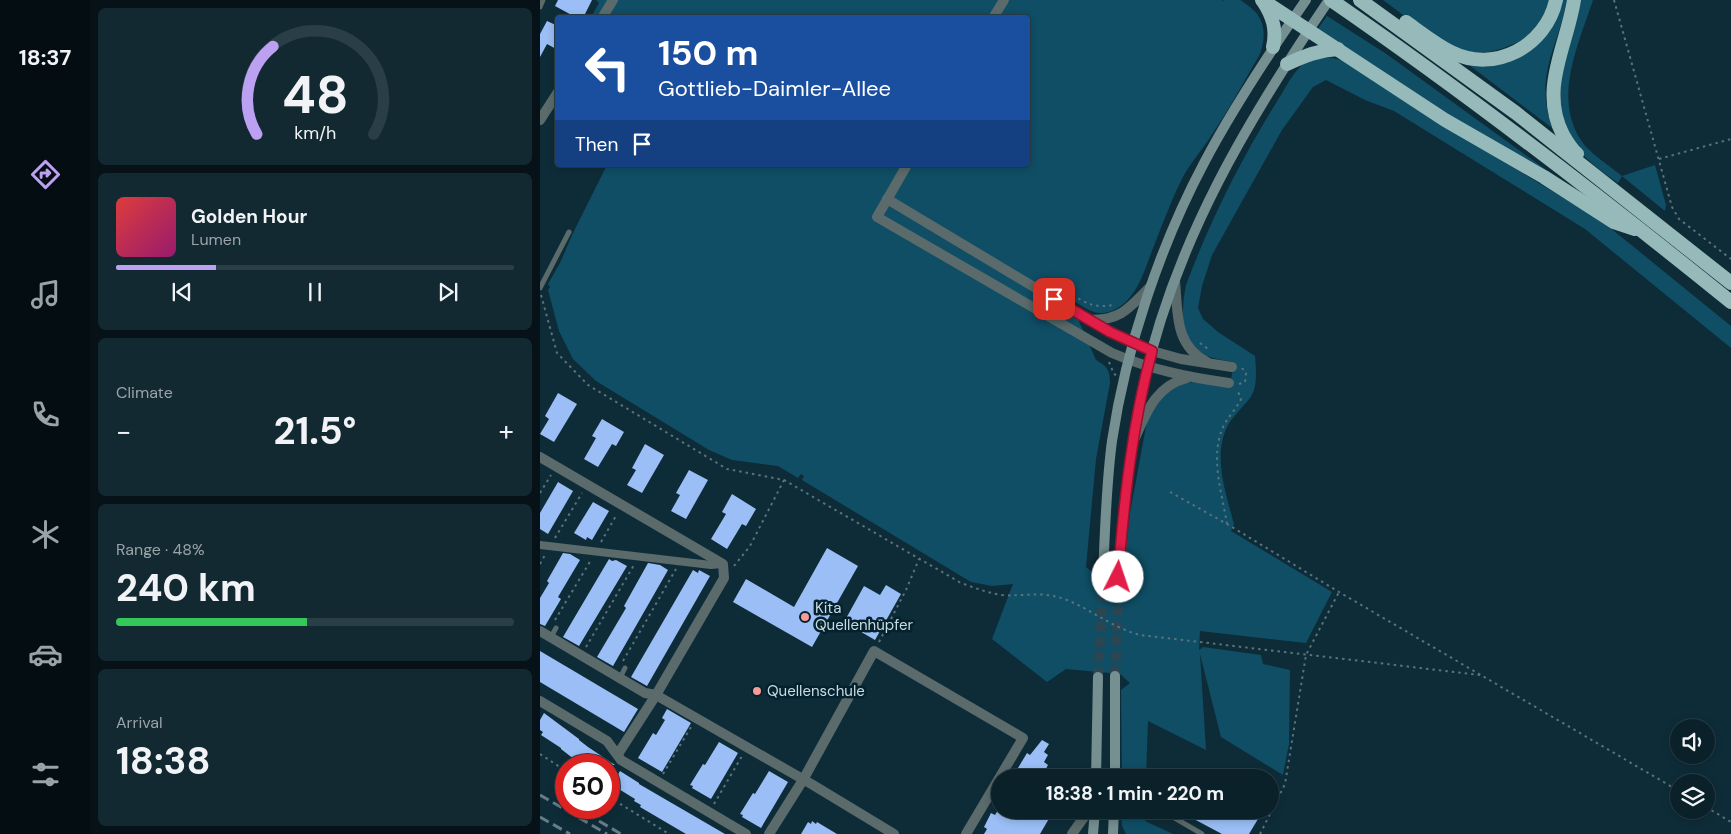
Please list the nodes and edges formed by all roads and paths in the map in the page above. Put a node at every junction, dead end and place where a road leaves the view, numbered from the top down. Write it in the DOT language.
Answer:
graph roads {
  1 [pos="543,0"];
  2 [pos="613,0"];
  3 [pos="1004,0"];
  4 [pos="1262,0"];
  5 [pos="1306,0"];
  6 [pos="1360,0"];
  7 [pos="1556,0"];
  8 [pos="1574,0"];
  9 [pos="1614,0"];
  10 [pos="1335,3"];
  11 [pos="540,7"];
  12 [pos="604,15"];
  13 [pos="996,15"];
  14 [pos="1293,19"];
  15 [pos="1309,30"];
  16 [pos="1273,47"];
  17 [pos="1338,49"];
  18 [pos="1287,64"];
  19 [pos="555,97"];
  20 [pos="540,120"];
  21 [pos="1731,139"];
  22 [pos="1659,159"];
  23 [pos="906,167"];
  24 [pos="1610,188"];
  25 [pos="887,199"];
  26 [pos="569,232"];
  27 [pos="1645,233"];
  28 [pos="1731,259"];
  29 [pos="1175,281"];
  30 [pos="1731,283"];
  31 [pos="1150,287"];
  32 [pos="540,288"];
  33 [pos="540,292"];
  34 [pos="1054,299"];
  35 [pos="1731,302"];
  36 [pos="1124,312"];
  37 [pos="1089,320"];
  38 [pos="1199,342"];
  39 [pos="1134,344"];
  40 [pos="1152,351"];
  41 [pos="1212,352"];
  42 [pos="1129,360"];
  43 [pos="1212,364"];
  44 [pos="1148,367"];
  45 [pos="1232,367"];
  46 [pos="1188,378"];
  47 [pos="1229,383"];
  48 [pos="1132,443"];
  49 [pos="540,457"];
  50 [pos="556,466"];
  51 [pos="784,480"];
  52 [pos="587,484"];
  53 [pos="1170,492"];
  54 [pos="540,493"];
  55 [pos="622,505"];
  56 [pos="1227,524"];
  57 [pos="540,545"];
  58 [pos="550,546"];
  59 [pos="596,552"];
  60 [pos="639,556"];
  61 [pos="919,559"];
  62 [pos="681,561"];
  63 [pos="540,564"];
  64 [pos="723,564"];
  65 [pos="1103,576"];
  66 [pos="1118,577"];
  67 [pos="724,578"];
  68 [pos="1339,592"];
  69 [pos="555,620"];
  70 [pos="540,631"];
  71 [pos="584,649"];
  72 [pos="874,651"];
  73 [pos="1306,655"];
  74 [pos="624,660"];
  75 [pos="625,668"];
  76 [pos="1480,675"];
  77 [pos="1115,676"];
  78 [pos="1098,677"];
  79 [pos="619,678"];
  80 [pos="656,695"];
  81 [pos="540,701"];
  82 [pos="696,718"];
  83 [pos="746,747"];
  84 [pos="540,754"];
  85 [pos="618,754"];
  86 [pos="620,758"];
  87 [pos="555,764"];
  88 [pos="1096,769"];
  89 [pos="1115,769"];
  90 [pos="803,780"];
  91 [pos="659,782"];
  92 [pos="1670,786"];
  93 [pos="620,804"];
  94 [pos="709,812"];
  95 [pos="1715,812"];
  96 [pos="1083,819"];
  97 [pos="1094,819"];
  98 [pos="1114,819"];
  99 [pos="1176,819"];
  100 [pos="1731,822"];
  101 [pos="669,834"];
  102 [pos="746,834"];
  103 [pos="770,834"];
  104 [pos="894,834"];
  105 [pos="966,834"];
  106 [pos="1072,834"];
  107 [pos="1093,834"];
  108 [pos="1113,834"];
  109 [pos="1202,834"];
  110 [pos="1260,834"];
  1 -- 11 [label="lane"];
  2 -- 12 [label="street"];
  3 -- 13 [label="street"];
  4 -- 14 [label="highway"];
  4 -- 16 [label="highway"];
  5 -- 14 [label="main road"];
  6 -- 7 [label="highway"];
  6 -- 24 [label="highway"];
  8 -- 24 [label="highway"];
  9 -- 22 [label="path"];
  10 -- 15 [label="main road"];
  10 -- 27 [label="highway"];
  14 -- 15 [label="highway"];
  14 -- 16 [label="main road"];
  15 -- 17 [label="highway"];
  15 -- 18 [label="main road"];
  16 -- 31 [label="main road"];
  17 -- 18 [label="highway"];
  17 -- 27 [label="highway"];
  18 -- 29 [label="main road"];
  19 -- 20 [label="street"];
  21 -- 22 [label="path"];
  22 -- 28 [label="path"];
  23 -- 25 [label="street"];
  24 -- 30 [label="highway"];
  25 -- 34 [label="street"];
  25 -- 42 [label="street"];
  26 -- 32 [label="lane"];
  27 -- 35 [label="highway"];
  29 -- 40 [label="main road"];
  29 -- 43 [label="street"];
  31 -- 36 [label="street"];
  31 -- 39 [label="main road"];
  33 -- 51 [label="path"];
  34 -- 36 [label="path"];
  34 -- 37 [label="street"];
  36 -- 37 [label="street"];
  37 -- 39 [label="street"];
  38 -- 41 [label="path"];
  39 -- 40 [label="street"];
  39 -- 42 [label="main road"];
  40 -- 43 [label="street"];
  40 -- 44 [label="main road"];
  42 -- 44 [label="street"];
  42 -- 65 [label="main road"];
  43 -- 45 [label="street"];
  44 -- 46 [label="street"];
  44 -- 48 [label="main road"];
  45 -- 47 [label="path"];
  46 -- 47 [label="street"];
  46 -- 48 [label="street"];
  47 -- 56 [label="path"];
  48 -- 66 [label="main road"];
  49 -- 50 [label="street"];
  50 -- 52 [label="street"];
  50 -- 54 [label="path"];
  51 -- 61 [label="path"];
  51 -- 67 [label="path"];
  52 -- 55 [label="street"];
  52 -- 58 [label="path"];
  53 -- 56 [label="path"];
  55 -- 59 [label="path"];
  55 -- 64 [label="street"];
  56 -- 68 [label="path"];
  57 -- 58 [label="street"];
  58 -- 59 [label="street"];
  58 -- 63 [label="path"];
  59 -- 60 [label="street"];
  59 -- 69 [label="path"];
  60 -- 62 [label="street"];
  60 -- 71 [label="path"];
  61 -- 72 [label="path"];
  61 -- 73 [label="path"];
  62 -- 64 [label="street"];
  62 -- 74 [label="path"];
  64 -- 67 [label="street"];
  67 -- 80 [label="street"];
  68 -- 73 [label="path"];
  68 -- 76 [label="path"];
  70 -- 79 [label="street"];
  72 -- 90 [label="street"];
  72 -- 105 [label="street"];
  73 -- 76 [label="path"];
  73 -- 110 [label="path"];
  75 -- 79 [label="lane"];
  76 -- 92 [label="path"];
  77 -- 89 [label="main road"];
  78 -- 88 [label="main road"];
  79 -- 80 [label="street"];
  80 -- 82 [label="street"];
  80 -- 85 [label="street"];
  81 -- 85 [label="street"];
  82 -- 83 [label="street"];
  82 -- 91 [label="path"];
  83 -- 90 [label="street"];
  83 -- 94 [label="path"];
  84 -- 87 [label="path"];
  86 -- 91 [label="street"];
  90 -- 103 [label="street"];
  90 -- 104 [label="street"];
  91 -- 94 [label="street"];
  93 -- 101 [label="path"];
  94 -- 102 [label="street"];
  95 -- 100 [label="path"];
  96 -- 106 [label="street"];
  97 -- 107 [label="main road"];
  98 -- 108 [label="main road"];
  99 -- 109 [label="lane"];
}
